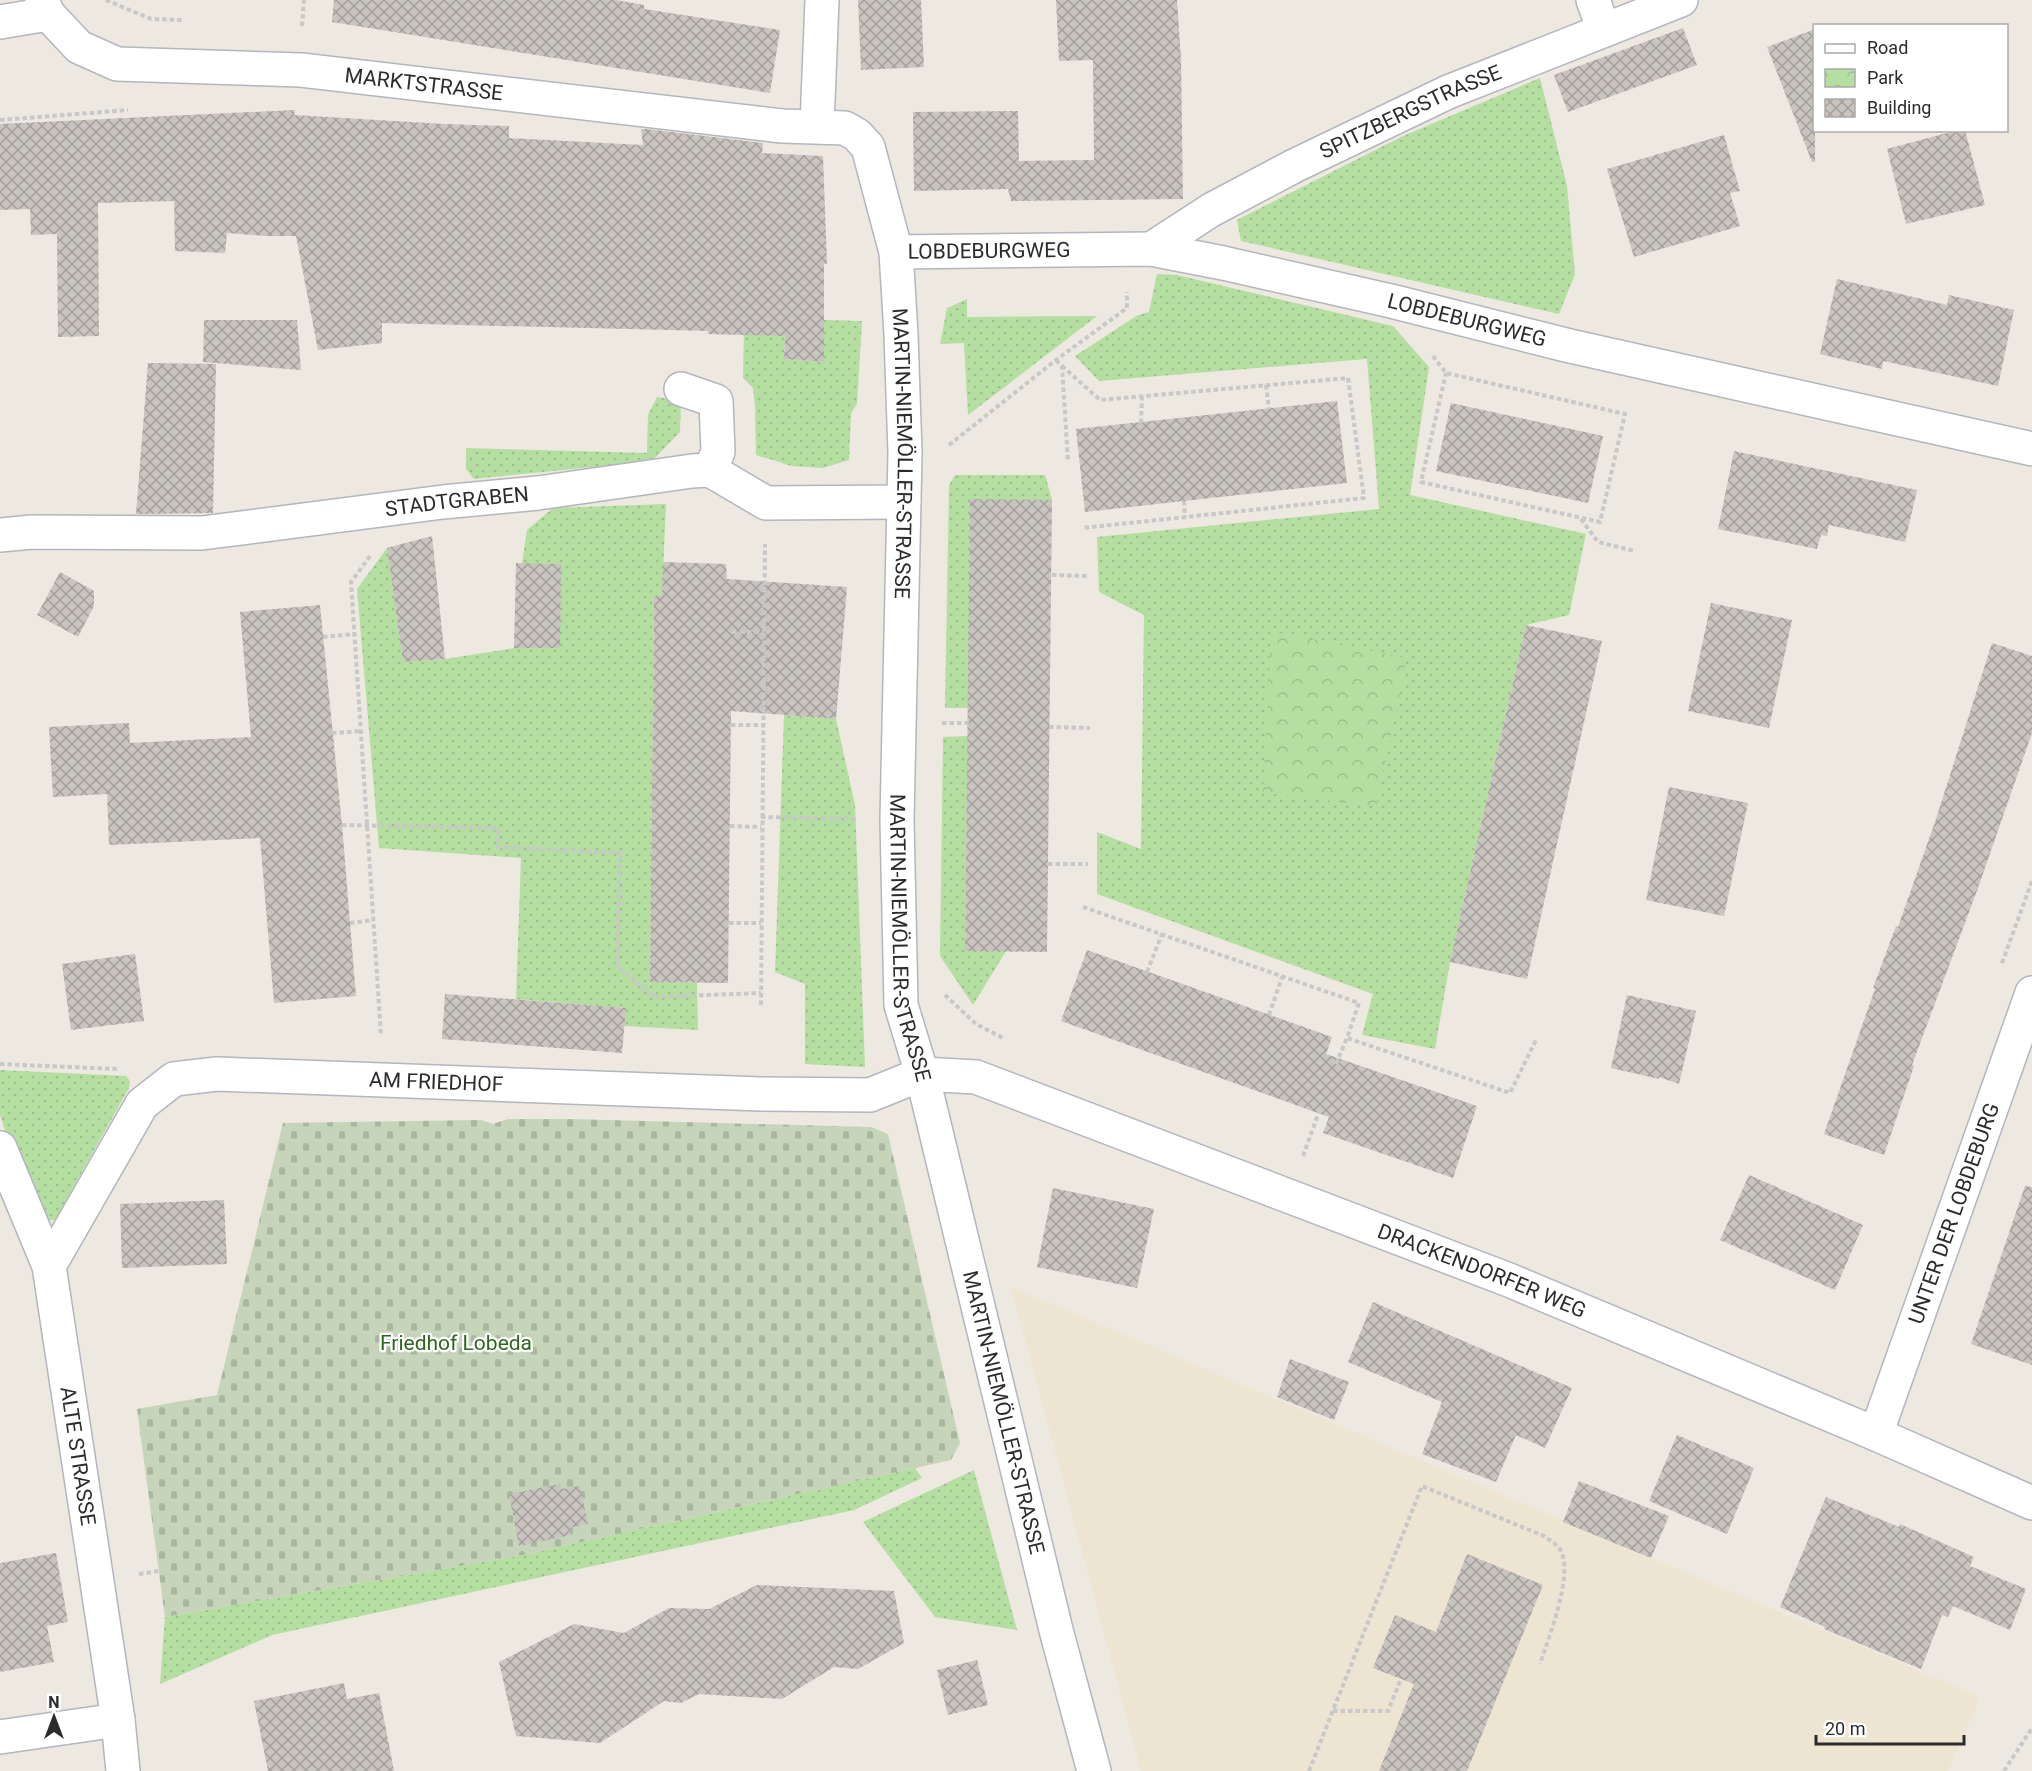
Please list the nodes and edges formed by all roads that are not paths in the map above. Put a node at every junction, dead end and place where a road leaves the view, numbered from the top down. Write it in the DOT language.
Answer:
graph roads {
  1 [pos="822,0"];
  2 [pos="1593,0"];
  3 [pos="1681,0"];
  4 [pos="45,7"];
  5 [pos="0,22"];
  6 [pos="1604,30"];
  7 [pos="817,126"];
  8 [pos="1151,249"];
  9 [pos="896,252"];
  10 [pos="681,389"];
  11 [pos="2032,450"];
  12 [pos="710,470"];
  13 [pos="903,502"];
  14 [pos="0,535"];
  15 [pos="2032,993"];
  16 [pos="922,1074"];
  17 [pos="0,1148"];
  18 [pos="49,1266"];
  19 [pos="1876,1434"];
  20 [pos="2032,1503"];
  21 [pos="118,1720"];
  22 [pos="0,1737"];
  23 [pos="123,1771"];
  24 [pos="1094,1771"];
  1 -- 7 [label="street"];
  2 -- 6 [label="street"];
  3 -- 6 [label="street, SPITZBERGSTRASSE"];
  4 -- 5 [label="street"];
  4 -- 7 [label="street, MARKTSTRASSE"];
  6 -- 8 [label="street, SPITZBERGSTRASSE"];
  7 -- 9 [label="street, MARTIN-NIEMÖLLER-STRASSE"];
  8 -- 9 [label="street, LOBDEBURGWEG"];
  8 -- 11 [label="street, LOBDEBURGWEG"];
  9 -- 13 [label="street, MARTIN-NIEMÖLLER-STRASSE"];
  10 -- 12 [label="street"];
  12 -- 13 [label="street"];
  12 -- 14 [label="street, STADTGRABEN"];
  13 -- 16 [label="street, MARTIN-NIEMÖLLER-STRASSE"];
  15 -- 19 [label="street, UNTER DER LOBDEBURG"];
  16 -- 18 [label="street, AM FRIEDHOF"];
  16 -- 19 [label="street, DRACKENDORFER WEG"];
  16 -- 24 [label="street, MARTIN-NIEMÖLLER-STRASSE"];
  17 -- 18 [label="street, ALTE STRASSE"];
  18 -- 21 [label="street, ALTE STRASSE"];
  19 -- 20 [label="street, DRACKENDORFER WEG"];
  21 -- 22 [label="street"];
  21 -- 23 [label="street, ALTE STRASSE"];
}
